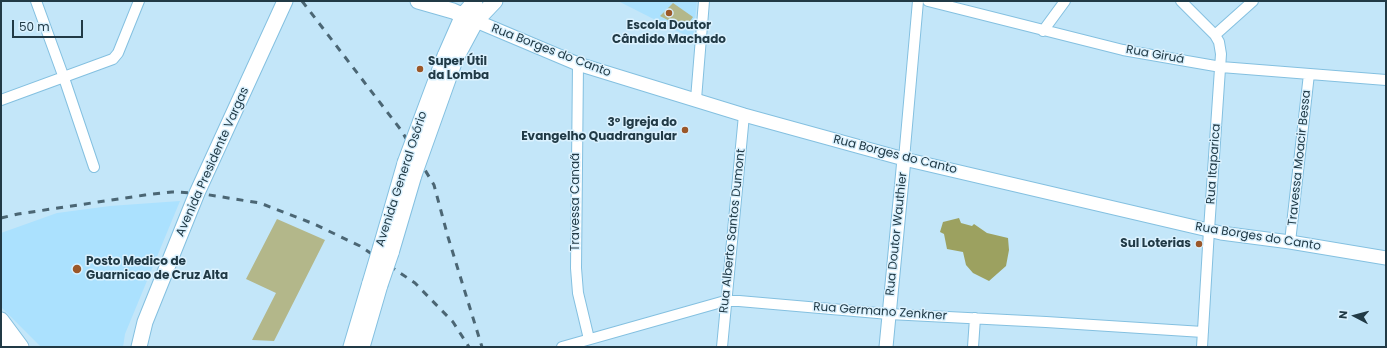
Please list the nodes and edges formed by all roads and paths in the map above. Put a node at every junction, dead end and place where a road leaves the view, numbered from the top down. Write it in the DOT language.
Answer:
graph roads {
  1 [pos="36,1"];
  2 [pos="285,1"];
  3 [pos="418,1"];
  4 [pos="475,1"];
  5 [pos="495,1"];
  6 [pos="704,1"];
  7 [pos="918,1"];
  8 [pos="928,1"];
  9 [pos="1065,1"];
  10 [pos="1182,1"];
  11 [pos="1253,1"];
  12 [pos="135,4"];
  13 [pos="469,18"];
  14 [pos="1043,31"];
  15 [pos="1216,34"];
  16 [pos="450,58"];
  17 [pos="578,64"];
  18 [pos="1221,67"];
  19 [pos="1309,74"];
  20 [pos="64,78"];
  21 [pos="1386,80"];
  22 [pos="696,99"];
  23 [pos="1,100"];
  24 [pos="744,115"];
  25 [pos="904,159"];
  26 [pos="94,167"];
  27 [pos="1209,230"];
  28 [pos="1290,242"];
  29 [pos="386,250"];
  30 [pos="1386,258"];
  31 [pos="725,302"];
  32 [pos="889,314"];
  33 [pos="976,318"];
  34 [pos="1,320"];
  35 [pos="1203,332"];
  36 [pos="362,337"];
  37 [pos="588,339"];
  38 [pos="1,340"];
  39 [pos="10,347"];
  40 [pos="21,347"];
  41 [pos="139,347"];
  42 [pos="351,347"];
  43 [pos="562,347"];
  44 [pos="722,347"];
  45 [pos="886,347"];
  46 [pos="973,347"];
  47 [pos="1202,347"];
  1 -- 20 [label="street"];
  2 -- 41 [label="main road, Avenida Presidente Vargas"];
  3 -- 13 [label="main road, Rua Borges do Canto"];
  4 -- 13 [label="main road"];
  5 -- 13 [label="main road"];
  6 -- 22 [label="street"];
  7 -- 25 [label="street, Rua Doutor Wauthier"];
  8 -- 14 [label="street, Rua Giruá"];
  9 -- 14 [label="street"];
  10 -- 15 [label="street"];
  11 -- 15 [label="street"];
  12 -- 20 [label="street"];
  13 -- 16 [label="main road, Avenida General Osório"];
  13 -- 17 [label="street, Rua Borges do Canto"];
  14 -- 18 [label="street, Rua Giruá"];
  15 -- 18 [label="street, Rua Itaparica"];
  16 -- 29 [label="main road, Avenida General Osório, bridge"];
  16 -- 29 [label="main road, Avenida General Osório, bridge"];
  17 -- 22 [label="street, Rua Borges do Canto"];
  17 -- 37 [label="street, Travessa Canaã"];
  18 -- 19 [label="street, Rua Giruá"];
  18 -- 27 [label="street, Rua Itaparica"];
  19 -- 21 [label="street, Rua Giruá"];
  19 -- 28 [label="street, Travessa Moacir Bessa"];
  20 -- 23 [label="street"];
  20 -- 26 [label="street"];
  22 -- 24 [label="street, Rua Borges do Canto"];
  24 -- 25 [label="street, Rua Borges do Canto"];
  24 -- 31 [label="street, Rua Alberto Santos Dumont"];
  25 -- 27 [label="street, Rua Borges do Canto"];
  25 -- 32 [label="street, Rua Doutor Wauthier"];
  27 -- 28 [label="street, Rua Borges do Canto"];
  27 -- 35 [label="street, Rua Itaparica"];
  28 -- 30 [label="street, Rua Borges do Canto"];
  29 -- 36 [label="main road, Avenida General Osório, bridge"];
  31 -- 32 [label="street, Rua Germano Zenkner"];
  31 -- 37 [label="street, Rua Germano Zenkner"];
  31 -- 44 [label="street, Rua Alberto Santos Dumont"];
  32 -- 33 [label="street, Rua Germano Zenkner"];
  32 -- 45 [label="street, Rua Doutor Wauthier"];
  33 -- 35 [label="street, Rua Germano Zenkner"];
  33 -- 46 [label="street"];
  34 -- 40 [label="main road"];
  35 -- 47 [label="street, Rua Itaparica"];
  36 -- 42 [label="main road, Avenida General Osório"];
  37 -- 43 [label="street, Rua Germano Zenkner"];
  38 -- 39 [label="main road"];
}
